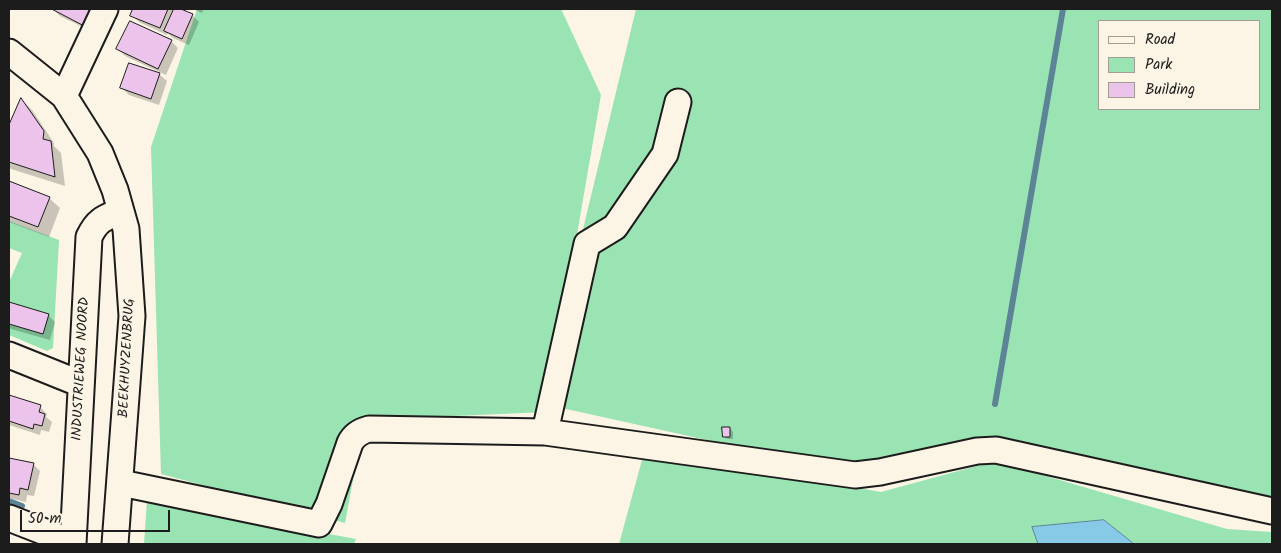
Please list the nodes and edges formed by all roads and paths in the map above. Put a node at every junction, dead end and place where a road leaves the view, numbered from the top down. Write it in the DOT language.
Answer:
graph roads {
  1 [pos="105,9"];
  2 [pos="9,52"];
  3 [pos="64,96"];
  4 [pos="678,102"];
  5 [pos="121,211"];
  6 [pos="9,355"];
  7 [pos="81,384"];
  8 [pos="545,432"];
  9 [pos="121,483"];
  10 [pos="1272,511"];
  11 [pos="9,518"];
  12 [pos="73,544"];
  13 [pos="115,544"];
  1 -- 3 [label="street"];
  2 -- 3 [label="street, BEEKHUYZENBRUG"];
  3 -- 5 [label="street, BEEKHUYZENBRUG"];
  4 -- 8 [label="street"];
  5 -- 7 [label="street, INDUSTRIEWEG NOORD"];
  5 -- 9 [label="street, BEEKHUYZENBRUG"];
  6 -- 7 [label="street"];
  7 -- 12 [label="street, INDUSTRIEWEG NOORD"];
  8 -- 9 [label="street"];
  8 -- 10 [label="street"];
  9 -- 13 [label="street, BEEKHUYZENBRUG"];
  11 -- 12 [label="street"];
}
